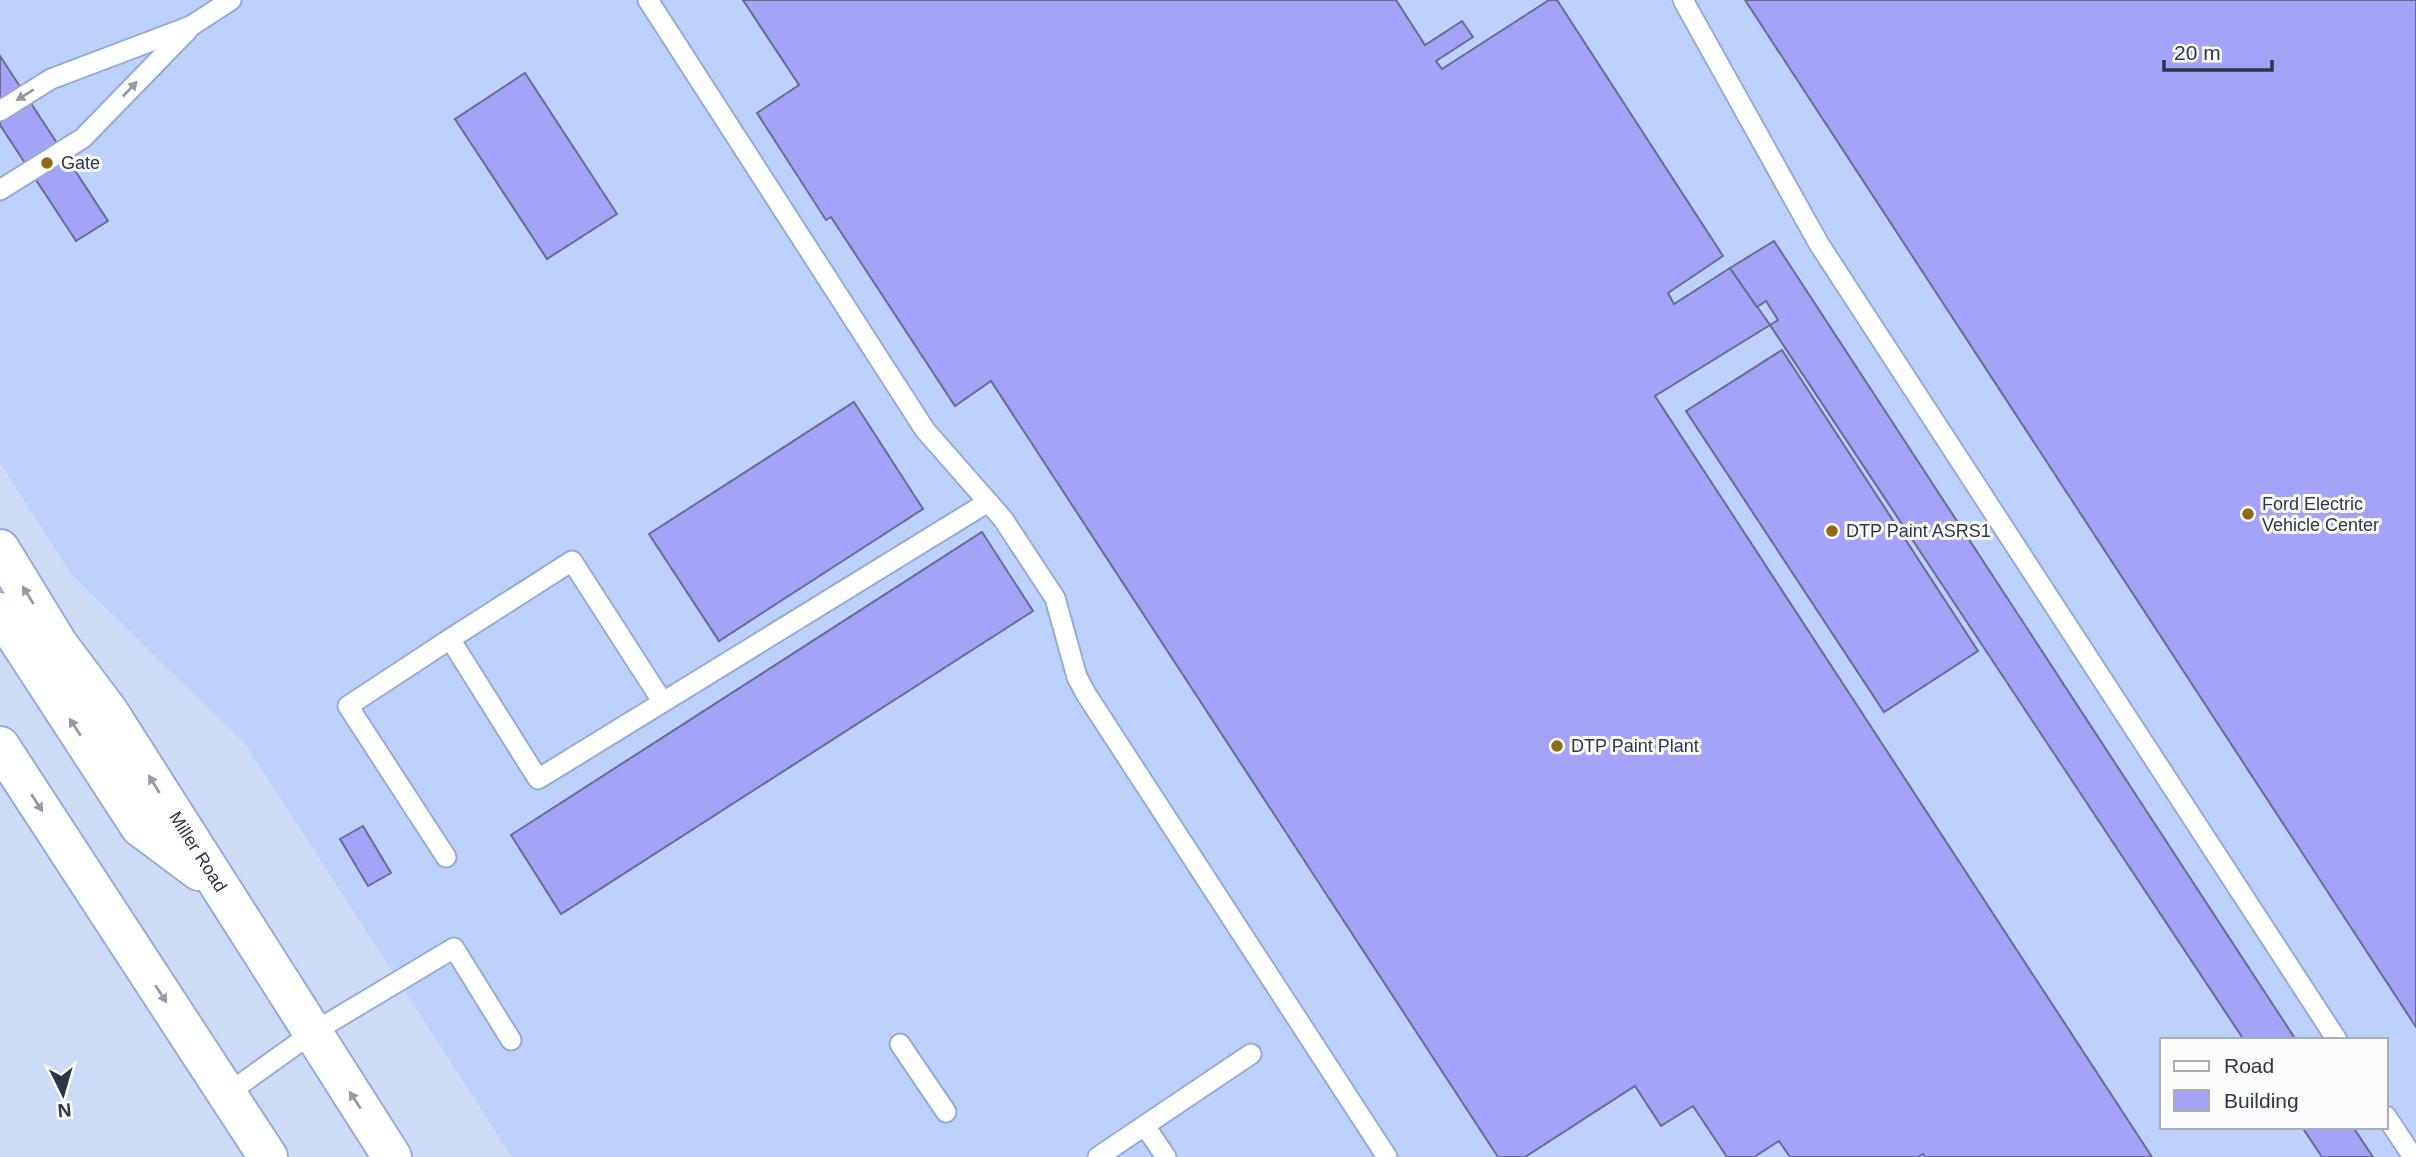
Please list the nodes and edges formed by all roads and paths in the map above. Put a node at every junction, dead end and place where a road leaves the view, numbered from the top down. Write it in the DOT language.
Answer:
graph roads {
  1 [pos="231,0"];
  2 [pos="648,0"];
  3 [pos="1683,0"];
  4 [pos="191,26"];
  5 [pos="0,111"];
  6 [pos="0,190"];
  7 [pos="988,502"];
  8 [pos="0,550"];
  9 [pos="0,612"];
  10 [pos="450,639"];
  11 [pos="662,701"];
  12 [pos="0,746"];
  13 [pos="446,857"];
  14 [pos="218,884"];
  15 [pos="312,1033"];
  16 [pos="2336,1038"];
  17 [pos="511,1040"];
  18 [pos="900,1044"];
  19 [pos="1251,1054"];
  20 [pos="227,1094"];
  21 [pos="946,1112"];
  22 [pos="2388,1119"];
  23 [pos="1145,1126"];
  24 [pos="268,1157"];
  25 [pos="392,1157"];
  26 [pos="1098,1157"];
  27 [pos="1166,1157"];
  28 [pos="1387,1157"];
  29 [pos="2413,1157"];
  1 -- 4 [label="lane"];
  2 -- 7 [label="lane"];
  3 -- 16 [label="lane"];
  4 -- 5 [label="lane, one-way"];
  6 -- 4 [label="lane, one-way"];
  7 -- 11 [label="lane"];
  7 -- 28 [label="lane"];
  14 -- 8 [label="main road, Miller Road, one-way"];
  14 -- 9 [label="main road, one-way"];
  10 -- 11 [label="lane"];
  10 -- 11 [label="lane"];
  10 -- 13 [label="lane"];
  12 -- 20 [label="main road, one-way"];
  14 -- 15 [label="main road, Miller Road"];
  15 -- 17 [label="lane"];
  15 -- 20 [label="lane"];
  25 -- 15 [label="main road, Miller Road, one-way"];
  18 -- 21 [label="lane"];
  19 -- 23 [label="lane"];
  20 -- 24 [label="main road"];
  22 -- 29 [label="lane"];
  23 -- 26 [label="lane"];
  23 -- 27 [label="lane"];
}
